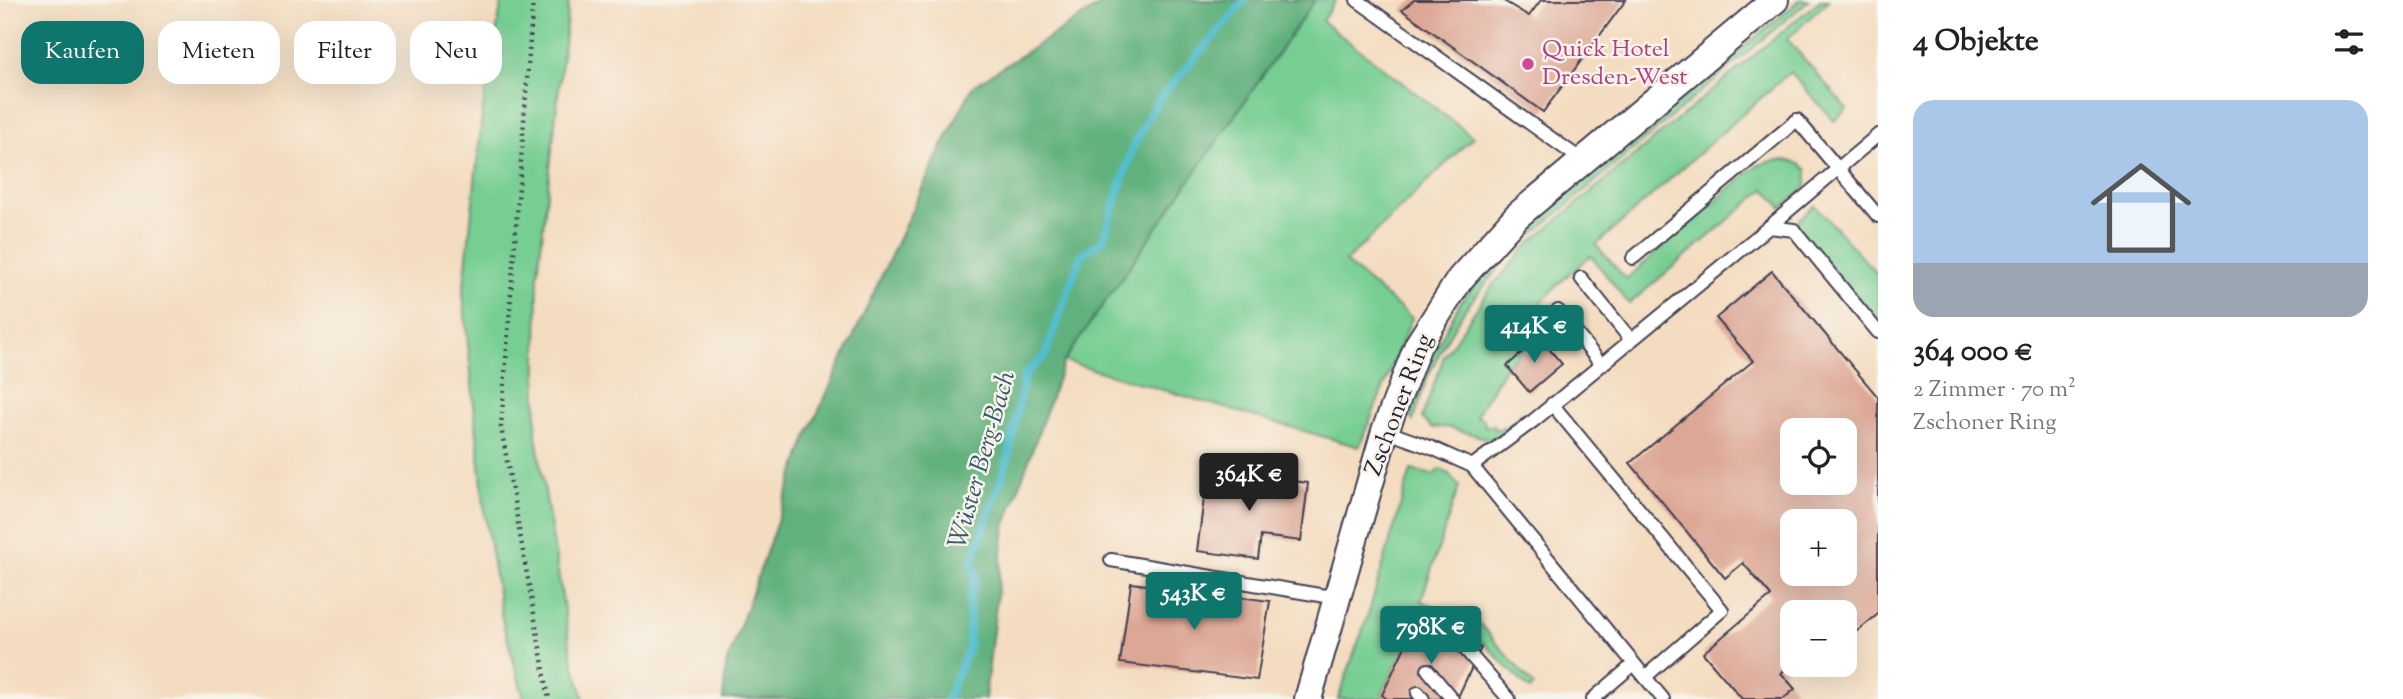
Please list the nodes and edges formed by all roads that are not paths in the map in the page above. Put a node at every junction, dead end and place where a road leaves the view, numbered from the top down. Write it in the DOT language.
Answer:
graph roads {
  1 [pos="1357,0"];
  2 [pos="1775,0"];
  3 [pos="1878,135"];
  4 [pos="1584,161"];
  5 [pos="1838,169"];
  6 [pos="1878,216"];
  7 [pos="1769,228"];
  8 [pos="1633,258"];
  9 [pos="1581,278"];
  10 [pos="1558,311"];
  11 [pos="1878,332"];
  12 [pos="1631,340"];
  13 [pos="1601,364"];
  14 [pos="1552,404"];
  15 [pos="1385,431"];
  16 [pos="1472,466"];
  17 [pos="1111,560"];
  18 [pos="1337,598"];
  19 [pos="1459,642"];
  20 [pos="1634,664"];
  21 [pos="1428,670"];
  22 [pos="1645,677"];
  23 [pos="1308,699"];
  24 [pos="1452,699"];
  25 [pos="1509,699"];
  26 [pos="1593,699"];
  27 [pos="1662,699"];
  1 -- 4 [label="lane"];
  2 -- 4 [label="street, Zschoner Ring"];
  3 -- 5 [label="lane"];
  4 -- 15 [label="street, Zschoner Ring"];
  5 -- 6 [label="lane"];
  5 -- 7 [label="lane"];
  5 -- 8 [label="lane"];
  7 -- 11 [label="lane"];
  7 -- 12 [label="lane"];
  9 -- 12 [label="lane"];
  10 -- 13 [label="lane"];
  12 -- 13 [label="lane"];
  13 -- 14 [label="lane"];
  14 -- 16 [label="lane"];
  14 -- 22 [label="lane"];
  15 -- 16 [label="lane"];
  15 -- 18 [label="street, Zschoner Ring"];
  16 -- 20 [label="lane"];
  17 -- 18 [label="lane"];
  18 -- 23 [label="street, Zschoner Ring"];
  19 -- 25 [label="lane"];
  20 -- 22 [label="lane"];
  20 -- 26 [label="lane"];
  21 -- 24 [label="lane"];
  22 -- 27 [label="lane"];
}
